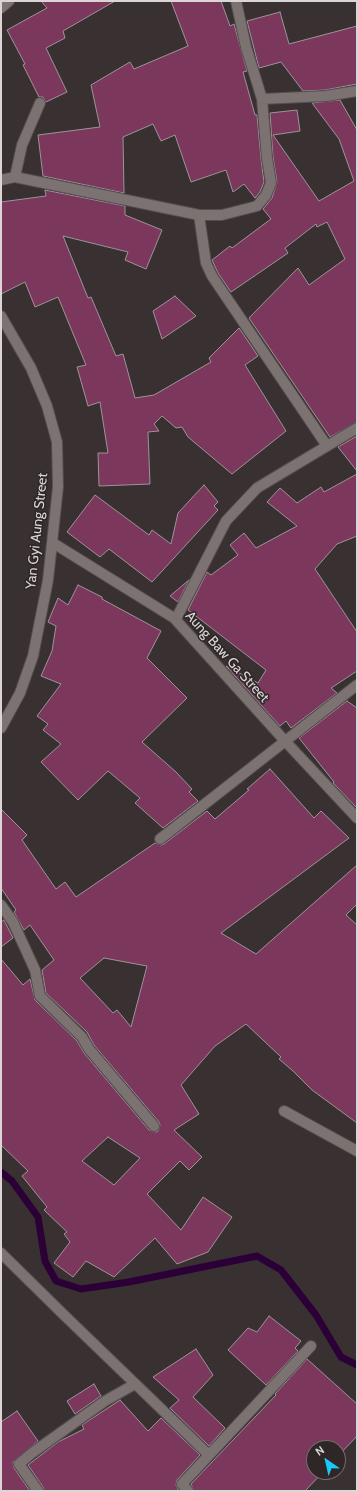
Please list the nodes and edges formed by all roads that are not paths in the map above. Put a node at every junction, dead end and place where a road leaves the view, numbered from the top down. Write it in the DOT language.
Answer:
graph roads {
  1 [pos="9,1"];
  2 [pos="236,1"];
  3 [pos="1,8"];
  4 [pos="357,91"];
  5 [pos="262,99"];
  6 [pos="40,102"];
  7 [pos="15,177"];
  8 [pos="1,180"];
  9 [pos="199,214"];
  10 [pos="1,316"];
  11 [pos="357,428"];
  12 [pos="327,446"];
  13 [pos="53,543"];
  14 [pos="174,618"];
  15 [pos="357,685"];
  16 [pos="1,728"];
  17 [pos="285,741"];
  18 [pos="357,818"];
  19 [pos="160,840"];
  20 [pos="1,905"];
  21 [pos="284,1111"];
  22 [pos="154,1126"];
  23 [pos="357,1151"];
  24 [pos="1,1253"];
  25 [pos="311,1346"];
  26 [pos="135,1384"];
  27 [pos="209,1455"];
  28 [pos="38,1491"];
  29 [pos="188,1491"];
  1 -- 3 [label="street"];
  2 -- 5 [label="street"];
  4 -- 5 [label="street"];
  5 -- 9 [label="street"];
  6 -- 7 [label="street"];
  7 -- 8 [label="street"];
  7 -- 9 [label="street"];
  9 -- 12 [label="street"];
  10 -- 13 [label="street, Yan Gyi Aung Street"];
  11 -- 12 [label="street"];
  12 -- 14 [label="street"];
  13 -- 14 [label="street, Aung Baw Ga Street"];
  13 -- 16 [label="street, Yan Gyi Aung Street"];
  14 -- 17 [label="street, Aung Baw Ga Street"];
  15 -- 17 [label="street"];
  17 -- 18 [label="street, Aung Baw Ga Street"];
  17 -- 19 [label="street"];
  20 -- 22 [label="street"];
  21 -- 23 [label="street"];
  24 -- 26 [label="street"];
  25 -- 27 [label="street"];
  26 -- 27 [label="street"];
  26 -- 28 [label="street"];
  27 -- 29 [label="street"];
}
